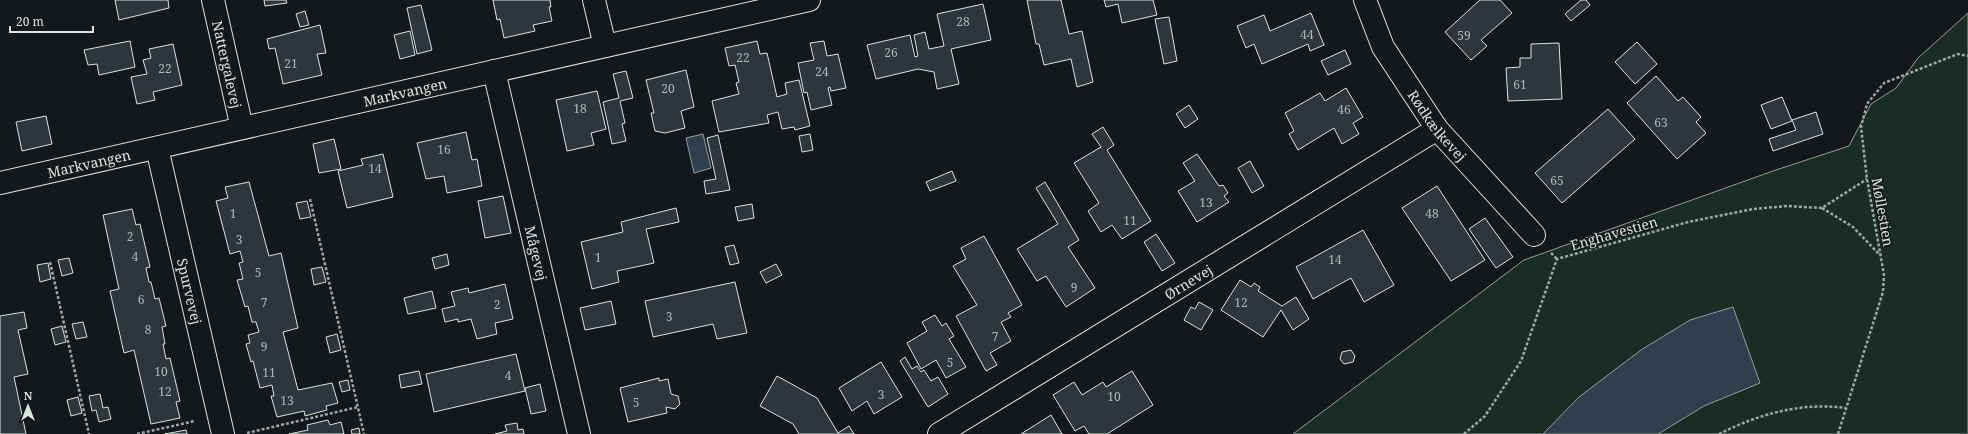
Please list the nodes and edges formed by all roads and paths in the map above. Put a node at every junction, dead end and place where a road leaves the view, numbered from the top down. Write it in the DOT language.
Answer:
graph roads {
  1 [pos="213,0"];
  2 [pos="594,0"];
  3 [pos="809,0"];
  4 [pos="1365,0"];
  5 [pos="605,46"];
  6 [pos="1968,56"];
  7 [pos="494,72"];
  8 [pos="242,128"];
  9 [pos="1437,129"];
  10 [pos="157,148"];
  11 [pos="1867,179"];
  12 [pos="0,184"];
  13 [pos="310,199"];
  14 [pos="1822,208"];
  15 [pos="1534,235"];
  16 [pos="1881,256"];
  17 [pos="50,262"];
  18 [pos="358,408"];
  19 [pos="1846,408"];
  20 [pos="221,425"];
  21 [pos="89,434"];
  22 [pos="137,434"];
  23 [pos="243,434"];
  24 [pos="364,434"];
  25 [pos="578,434"];
  26 [pos="939,434"];
  27 [pos="1464,434"];
  28 [pos="1718,434"];
  29 [pos="1838,434"];
  1 -- 8 [label="street, Nattergalevej"];
  2 -- 5 [label="street"];
  3 -- 5 [label="street, Markvangen"];
  4 -- 9 [label="street, Rødkælkevej"];
  5 -- 7 [label="street, Markvangen"];
  6 -- 11 [label="path, Møllestien"];
  7 -- 8 [label="street, Markvangen"];
  7 -- 25 [label="street, Mågevej"];
  8 -- 10 [label="street, Markvangen"];
  9 -- 15 [label="street, Rødkælkevej"];
  9 -- 26 [label="street, Ørnevej"];
  10 -- 12 [label="street, Markvangen"];
  10 -- 20 [label="street, Spurvevej"];
  11 -- 14 [label="path"];
  11 -- 16 [label="path, Møllestien"];
  13 -- 18 [label="path"];
  14 -- 16 [label="path"];
  14 -- 27 [label="path, Enghavestien"];
  16 -- 19 [label="path, Møllestien"];
  17 -- 21 [label="path"];
  18 -- 23 [label="path"];
  18 -- 24 [label="path"];
  19 -- 28 [label="path"];
  19 -- 29 [label="path, Møllestien"];
  20 -- 22 [label="path"];
}
